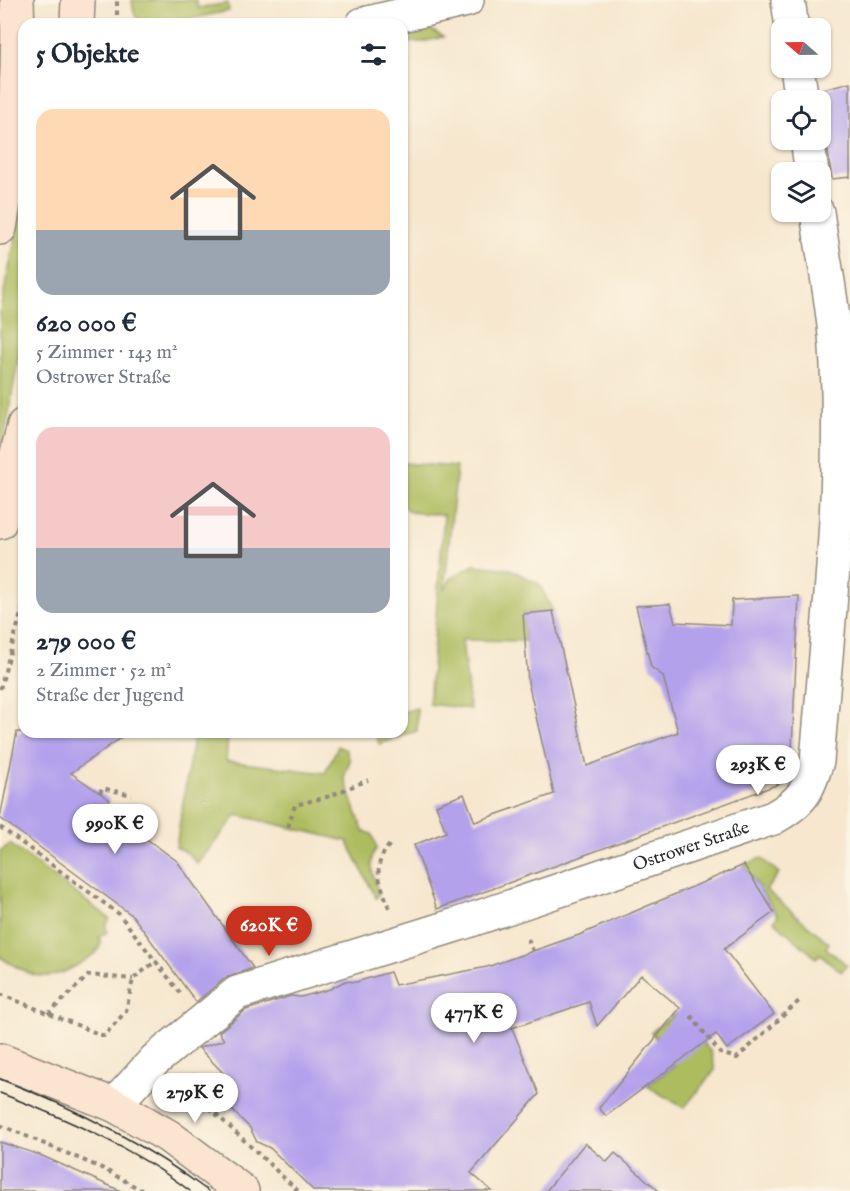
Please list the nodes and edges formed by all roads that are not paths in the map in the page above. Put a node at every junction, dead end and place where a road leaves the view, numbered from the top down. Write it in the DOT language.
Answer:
graph roads {
  1 [pos="17,0"];
  2 [pos="78,0"];
  3 [pos="467,0"];
  4 [pos="788,0"];
  5 [pos="77,18"];
  6 [pos="389,18"];
  7 [pos="791,18"];
  8 [pos="18,25"];
  9 [pos="18,93"];
  10 [pos="818,222"];
  11 [pos="0,228"];
  12 [pos="18,449"];
  13 [pos="0,522"];
  14 [pos="0,1060"];
  15 [pos="114,1105"];
  16 [pos="242,1191"];
  1 -- 8 [label="main road"];
  2 -- 5 [label="main road"];
  3 -- 6 [label="street"];
  4 -- 7 [label="street"];
  9 -- 11 [label="main road"];
  10 -- 15 [label="street, Ostrower Straße"];
  12 -- 13 [label="main road"];
  14 -- 15 [label="main road"];
  15 -- 16 [label="main road"];
}
